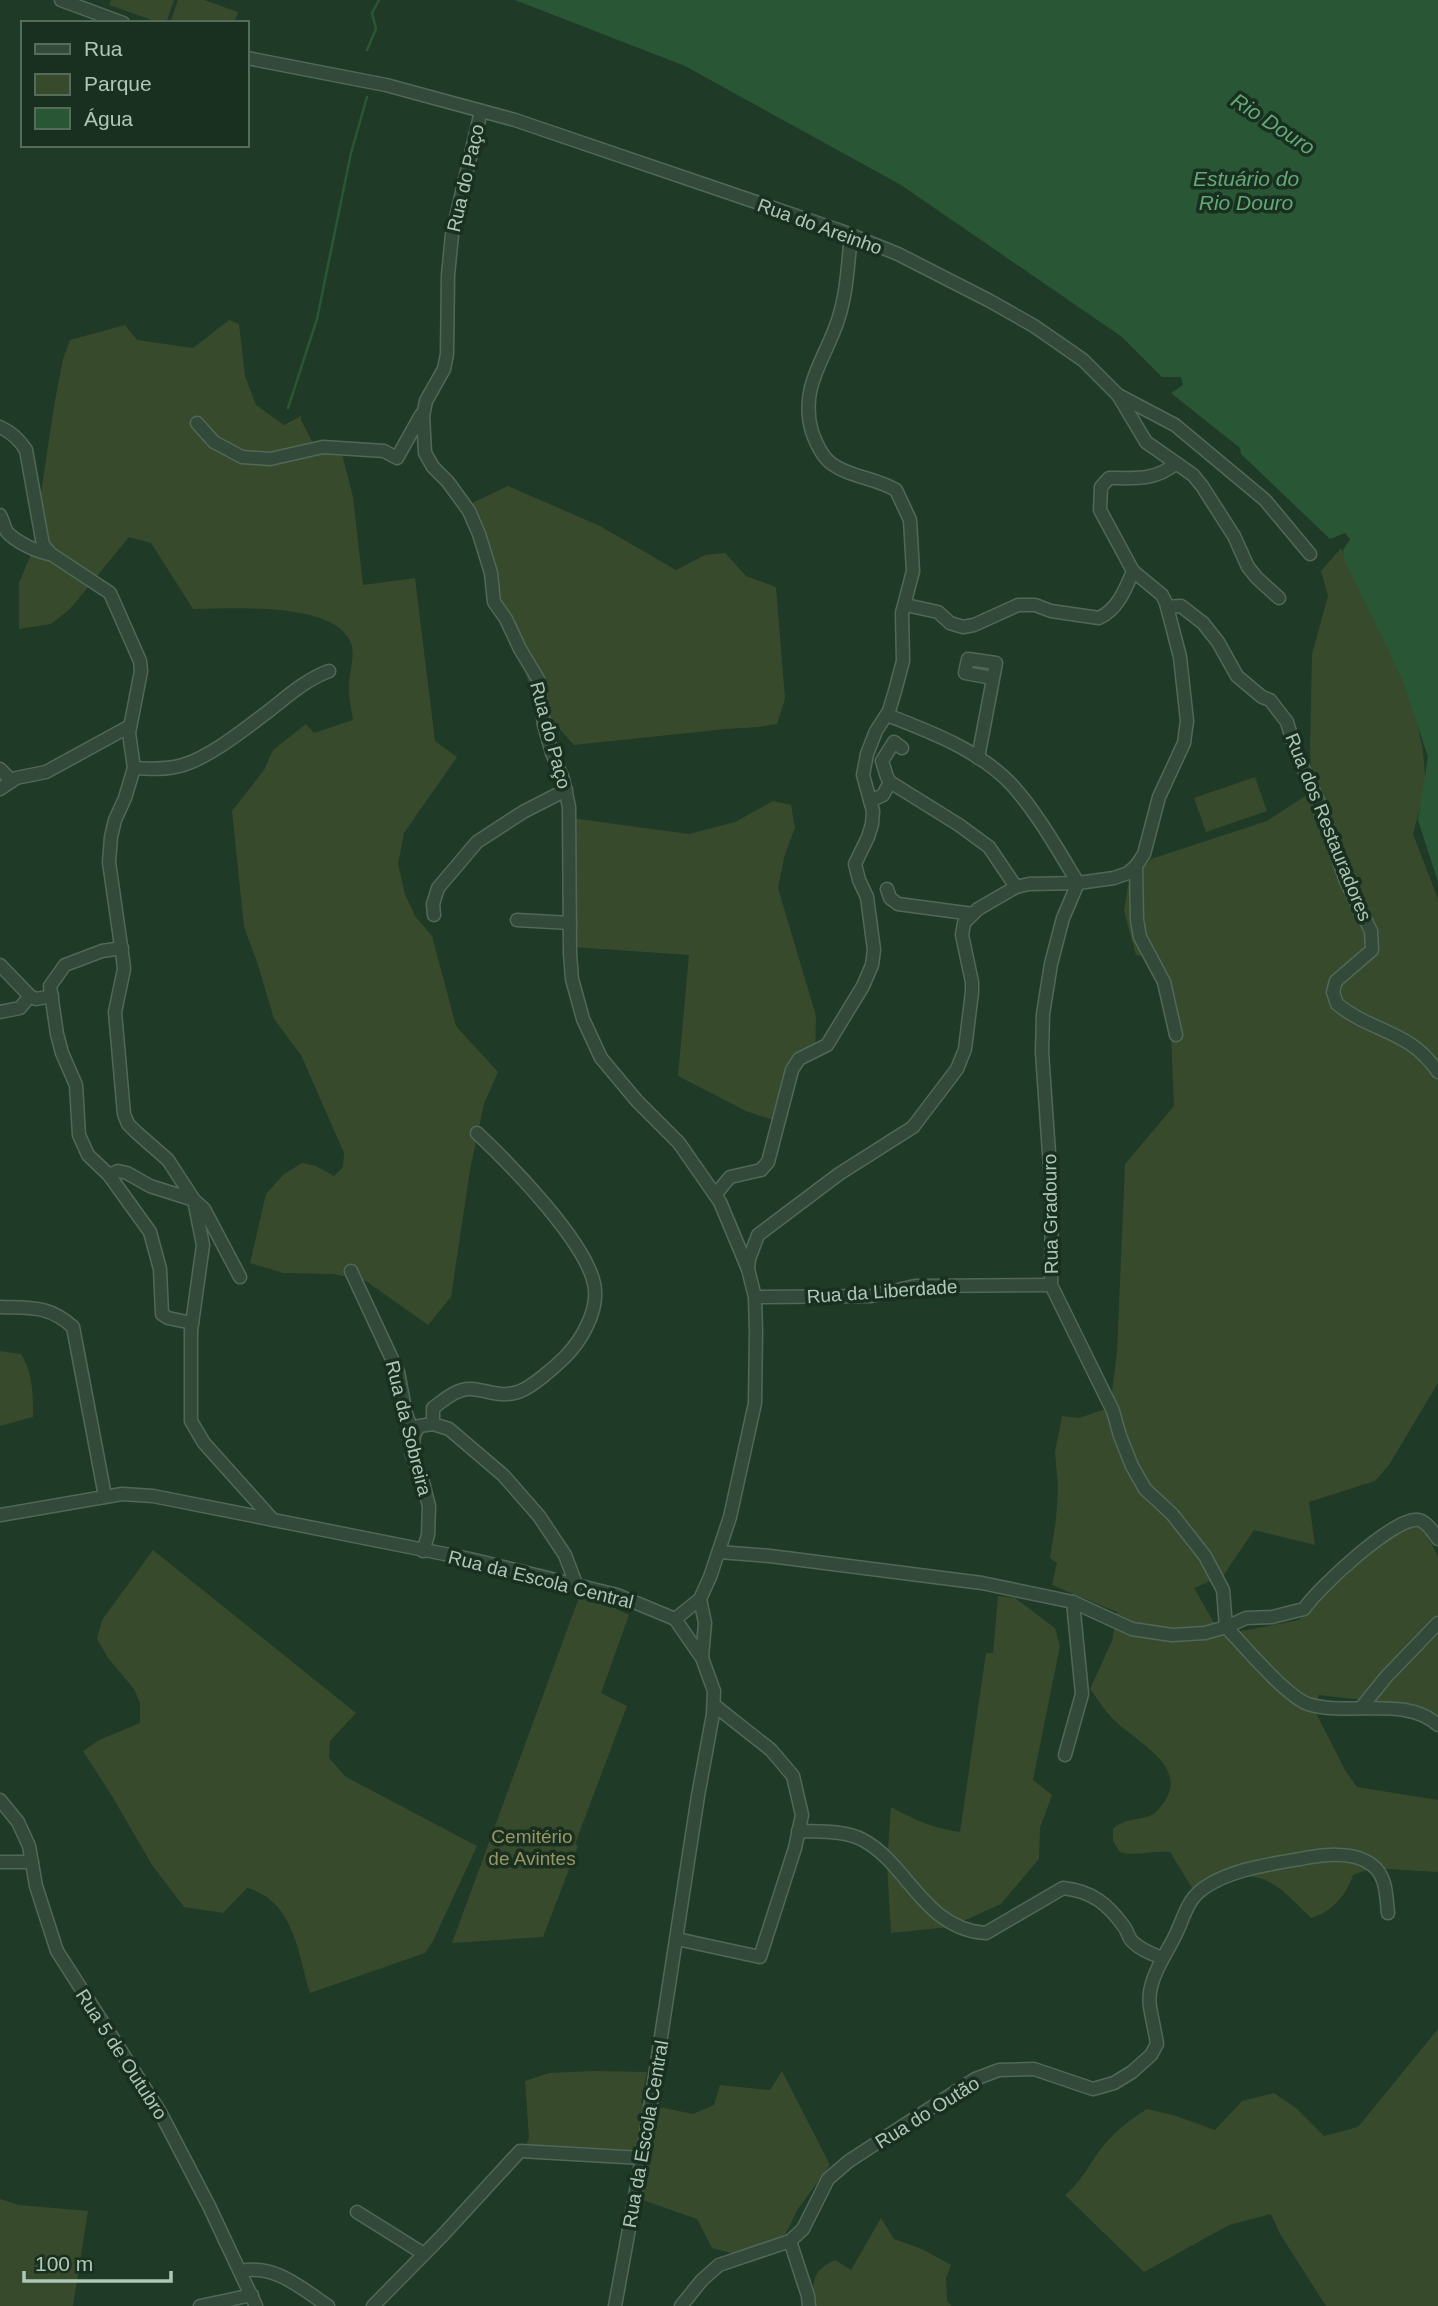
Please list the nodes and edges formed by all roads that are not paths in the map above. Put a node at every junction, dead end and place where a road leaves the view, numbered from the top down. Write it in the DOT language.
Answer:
graph roads {
  1 [pos="61,0"];
  2 [pos="118,21"];
  3 [pos="248,58"];
  4 [pos="481,111"];
  5 [pos="851,235"];
  6 [pos="1118,395"];
  7 [pos="425,409"];
  8 [pos="197,423"];
  9 [pos="0,427"];
  10 [pos="1176,463"];
  11 [pos="0,515"];
  12 [pos="51,554"];
  13 [pos="1310,554"];
  14 [pos="1133,571"];
  15 [pos="1279,598"];
  16 [pos="906,605"];
  17 [pos="1167,607"];
  18 [pos="329,671"];
  19 [pos="992,678"];
  20 [pos="887,715"];
  21 [pos="130,726"];
  22 [pos="902,748"];
  23 [pos="978,758"];
  24 [pos="134,768"];
  25 [pos="0,769"];
  26 [pos="12,781"];
  27 [pos="890,782"];
  28 [pos="0,789"];
  29 [pos="566,790"];
  30 [pos="870,801"];
  31 [pos="1136,866"];
  32 [pos="1078,883"];
  33 [pos="1016,887"];
  34 [pos="887,889"];
  35 [pos="973,914"];
  36 [pos="434,915"];
  37 [pos="517,920"];
  38 [pos="570,923"];
  39 [pos="121,948"];
  40 [pos="0,965"];
  41 [pos="30,996"];
  42 [pos="52,996"];
  43 [pos="0,1012"];
  44 [pos="1175,1035"];
  45 [pos="1438,1072"];
  46 [pos="477,1133"];
  47 [pos="109,1175"];
  48 [pos="715,1195"];
  49 [pos="194,1200"];
  50 [pos="748,1269"];
  51 [pos="351,1270"];
  52 [pos="240,1277"];
  53 [pos="1051,1285"];
  54 [pos="755,1297"];
  55 [pos="0,1307"];
  56 [pos="192,1323"];
  57 [pos="433,1424"];
  58 [pos="414,1435"];
  59 [pos="105,1496"];
  60 [pos="0,1515"];
  61 [pos="273,1520"];
  62 [pos="1438,1539"];
  63 [pos="423,1551"];
  64 [pos="719,1552"];
  65 [pos="576,1584"];
  66 [pos="700,1599"];
  67 [pos="1073,1602"];
  68 [pos="675,1619"];
  69 [pos="1438,1623"];
  70 [pos="1226,1627"];
  71 [pos="702,1658"];
  72 [pos="714,1705"];
  73 [pos="1361,1708"];
  74 [pos="1438,1725"];
  75 [pos="1065,1755"];
  76 [pos="0,1800"];
  77 [pos="798,1831"];
  78 [pos="0,1861"];
  79 [pos="32,1862"];
  80 [pos="1388,1913"];
  81 [pos="677,1939"];
  82 [pos="1162,1958"];
  83 [pos="642,2158"];
  84 [pos="357,2212"];
  85 [pos="790,2241"];
  86 [pos="424,2254"];
  87 [pos="240,2271"];
  88 [pos="254,2300"];
  89 [pos="619,2304"];
  90 [pos="200,2306"];
  91 [pos="328,2306"];
  92 [pos="373,2306"];
  93 [pos="681,2306"];
  94 [pos="810,2306"];
  1 -- 2 [label="street"];
  3 -- 4 [label="street, Rua do Areinho"];
  4 -- 5 [label="street, Rua do Areinho"];
  4 -- 7 [label="street, Rua do Paço"];
  5 -- 6 [label="street, Rua do Areinho"];
  5 -- 16 [label="street"];
  6 -- 10 [label="street"];
  6 -- 13 [label="street, Rua do Areinho"];
  7 -- 8 [label="street, Rua do Paço"];
  7 -- 29 [label="street, Rua do Paço"];
  9 -- 12 [label="street"];
  10 -- 14 [label="street"];
  10 -- 15 [label="street"];
  11 -- 12 [label="street"];
  12 -- 21 [label="street"];
  14 -- 16 [label="street"];
  14 -- 17 [label="street"];
  16 -- 20 [label="street"];
  17 -- 31 [label="street"];
  17 -- 45 [label="street, Rua dos Restauradores"];
  18 -- 24 [label="street"];
  19 -- 23 [label="street"];
  20 -- 23 [label="street"];
  20 -- 30 [label="street"];
  21 -- 24 [label="street"];
  21 -- 26 [label="street"];
  22 -- 27 [label="street"];
  23 -- 32 [label="street"];
  24 -- 39 [label="street"];
  25 -- 26 [label="street"];
  26 -- 28 [label="street"];
  27 -- 30 [label="street"];
  27 -- 33 [label="street"];
  29 -- 36 [label="street"];
  29 -- 38 [label="street, Rua do Paço"];
  30 -- 48 [label="street"];
  31 -- 32 [label="street"];
  31 -- 44 [label="street"];
  32 -- 33 [label="street"];
  32 -- 53 [label="street, Rua Gradouro"];
  33 -- 35 [label="street"];
  34 -- 35 [label="street"];
  35 -- 50 [label="street"];
  37 -- 38 [label="street"];
  38 -- 48 [label="street, Rua do Paço"];
  39 -- 42 [label="street"];
  39 -- 49 [label="street"];
  40 -- 41 [label="street"];
  41 -- 42 [label="street"];
  41 -- 43 [label="street"];
  42 -- 47 [label="street"];
  46 -- 57 [label="street"];
  47 -- 49 [label="street"];
  47 -- 56 [label="street"];
  48 -- 50 [label="street, Rua do Paço"];
  49 -- 52 [label="street"];
  49 -- 56 [label="street"];
  50 -- 54 [label="street, Rua do Paço"];
  51 -- 58 [label="street, Rua da Sobreira"];
  53 -- 54 [label="street, Rua da Liberdade"];
  53 -- 70 [label="street, Rua Gradouro"];
  54 -- 64 [label="street, Rua do Paço"];
  55 -- 59 [label="street"];
  56 -- 61 [label="street"];
  57 -- 58 [label="street"];
  57 -- 65 [label="street"];
  58 -- 63 [label="street, Rua da Sobreira"];
  59 -- 60 [label="street, Rua da Escola Central"];
  59 -- 61 [label="street, Rua da Escola Central"];
  61 -- 63 [label="street, Rua da Escola Central"];
  62 -- 70 [label="street"];
  63 -- 65 [label="street, Rua da Escola Central"];
  64 -- 66 [label="street, Rua do Paço"];
  64 -- 67 [label="street"];
  65 -- 68 [label="street, Rua da Escola Central"];
  66 -- 68 [label="street"];
  66 -- 71 [label="street"];
  67 -- 70 [label="street"];
  67 -- 75 [label="street"];
  68 -- 71 [label="street, Rua da Escola Central"];
  69 -- 73 [label="street"];
  70 -- 73 [label="street"];
  71 -- 72 [label="street, Rua da Escola Central"];
  72 -- 77 [label="street"];
  72 -- 81 [label="street, Rua da Escola Central"];
  73 -- 74 [label="street"];
  76 -- 79 [label="street, Rua 5 de Outubro"];
  77 -- 81 [label="street"];
  77 -- 82 [label="street"];
  78 -- 79 [label="street"];
  79 -- 87 [label="street, Rua 5 de Outubro"];
  80 -- 82 [label="street, Rua do Outão"];
  81 -- 83 [label="street, Rua da Escola Central"];
  82 -- 85 [label="street, Rua do Outão"];
  83 -- 86 [label="street"];
  83 -- 89 [label="street, Rua da Escola Central"];
  84 -- 86 [label="street"];
  85 -- 93 [label="street"];
  85 -- 94 [label="street"];
  86 -- 92 [label="street"];
  87 -- 88 [label="street, Rua 5 de Outubro"];
  87 -- 91 [label="street"];
  88 -- 90 [label="street"];
}
